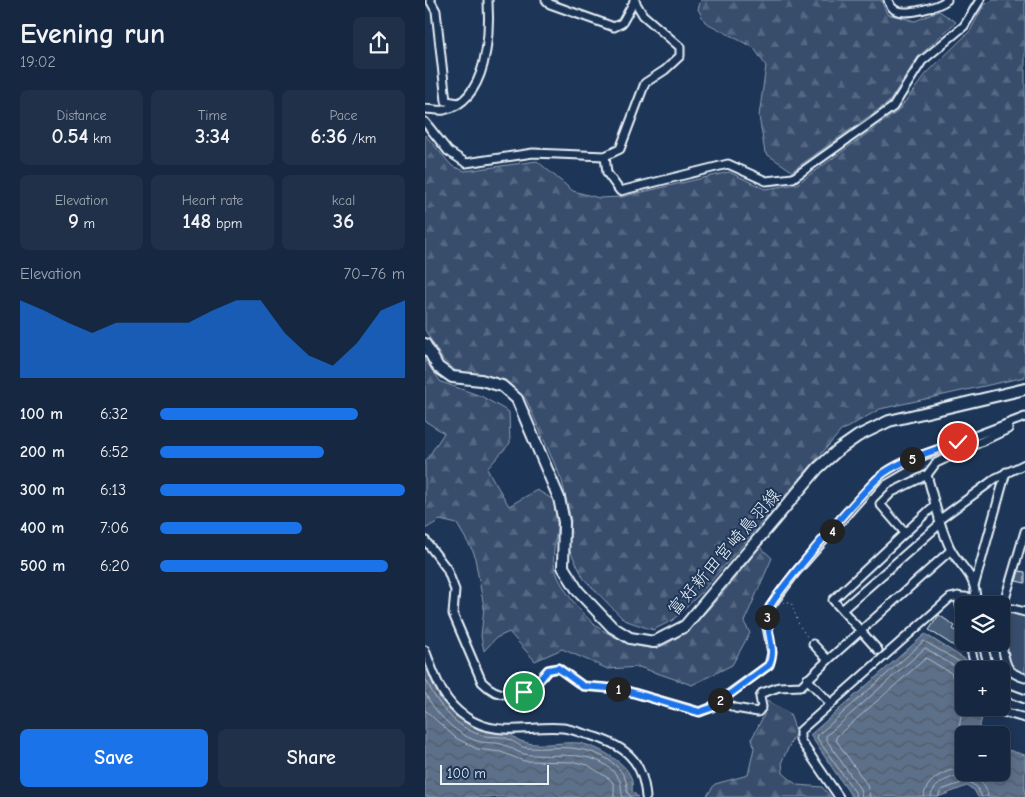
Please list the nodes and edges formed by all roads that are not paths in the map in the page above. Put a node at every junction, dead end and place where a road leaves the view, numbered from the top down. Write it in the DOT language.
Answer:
graph roads {
  1 [pos="430,0"];
  2 [pos="488,0"];
  3 [pos="546,0"];
  4 [pos="888,0"];
  5 [pos="947,0"];
  6 [pos="981,0"];
  7 [pos="635,1"];
  8 [pos="459,103"];
  9 [pos="425,109"];
  10 [pos="425,122"];
  11 [pos="605,156"];
  12 [pos="425,344"];
  13 [pos="1025,389"];
  14 [pos="1025,417"];
  15 [pos="1007,424"];
  16 [pos="1025,464"];
  17 [pos="1006,472"];
  18 [pos="927,475"];
  19 [pos="935,506"];
  20 [pos="940,522"];
  21 [pos="1025,530"];
  22 [pos="905,533"];
  23 [pos="425,540"];
  24 [pos="951,550"];
  25 [pos="975,584"];
  26 [pos="976,596"];
  27 [pos="1001,596"];
  28 [pos="955,597"];
  29 [pos="1010,608"];
  30 [pos="842,610"];
  31 [pos="1025,612"];
  32 [pos="861,630"];
  33 [pos="813,644"];
  34 [pos="425,650"];
  35 [pos="878,650"];
  36 [pos="1004,651"];
  37 [pos="828,660"];
  38 [pos="1025,678"];
  39 [pos="807,679"];
  40 [pos="1010,693"];
  41 [pos="1025,699"];
  42 [pos="720,700"];
  43 [pos="831,704"];
  44 [pos="1010,714"];
  45 [pos="1025,718"];
  46 [pos="646,797"];
  47 [pos="839,797"];
  1 -- 8 [label="street"];
  2 -- 8 [label="street"];
  3 -- 7 [label="street"];
  4 -- 5 [label="street"];
  6 -- 11 [label="street"];
  7 -- 11 [label="street"];
  8 -- 9 [label="street"];
  10 -- 11 [label="street"];
  12 -- 13 [label="main road, 富好新田宮崎鳥羽線"];
  14 -- 15 [label="street"];
  15 -- 18 [label="street"];
  15 -- 42 [label="street"];
  16 -- 17 [label="street"];
  17 -- 20 [label="street"];
  17 -- 25 [label="street"];
  18 -- 19 [label="street"];
  18 -- 22 [label="street"];
  19 -- 20 [label="street"];
  19 -- 22 [label="street"];
  20 -- 24 [label="street"];
  20 -- 30 [label="street"];
  21 -- 27 [label="street"];
  22 -- 30 [label="street"];
  23 -- 42 [label="street"];
  24 -- 25 [label="street"];
  24 -- 32 [label="street"];
  25 -- 26 [label="street"];
  28 -- 43 [label="street"];
  29 -- 31 [label="street"];
  30 -- 32 [label="street"];
  32 -- 35 [label="street"];
  32 -- 37 [label="street"];
  33 -- 37 [label="street"];
  34 -- 46 [label="street"];
  36 -- 38 [label="street"];
  37 -- 39 [label="street"];
  39 -- 42 [label="street"];
  39 -- 43 [label="street"];
  40 -- 41 [label="street"];
  43 -- 47 [label="street"];
  44 -- 45 [label="street"];
}
